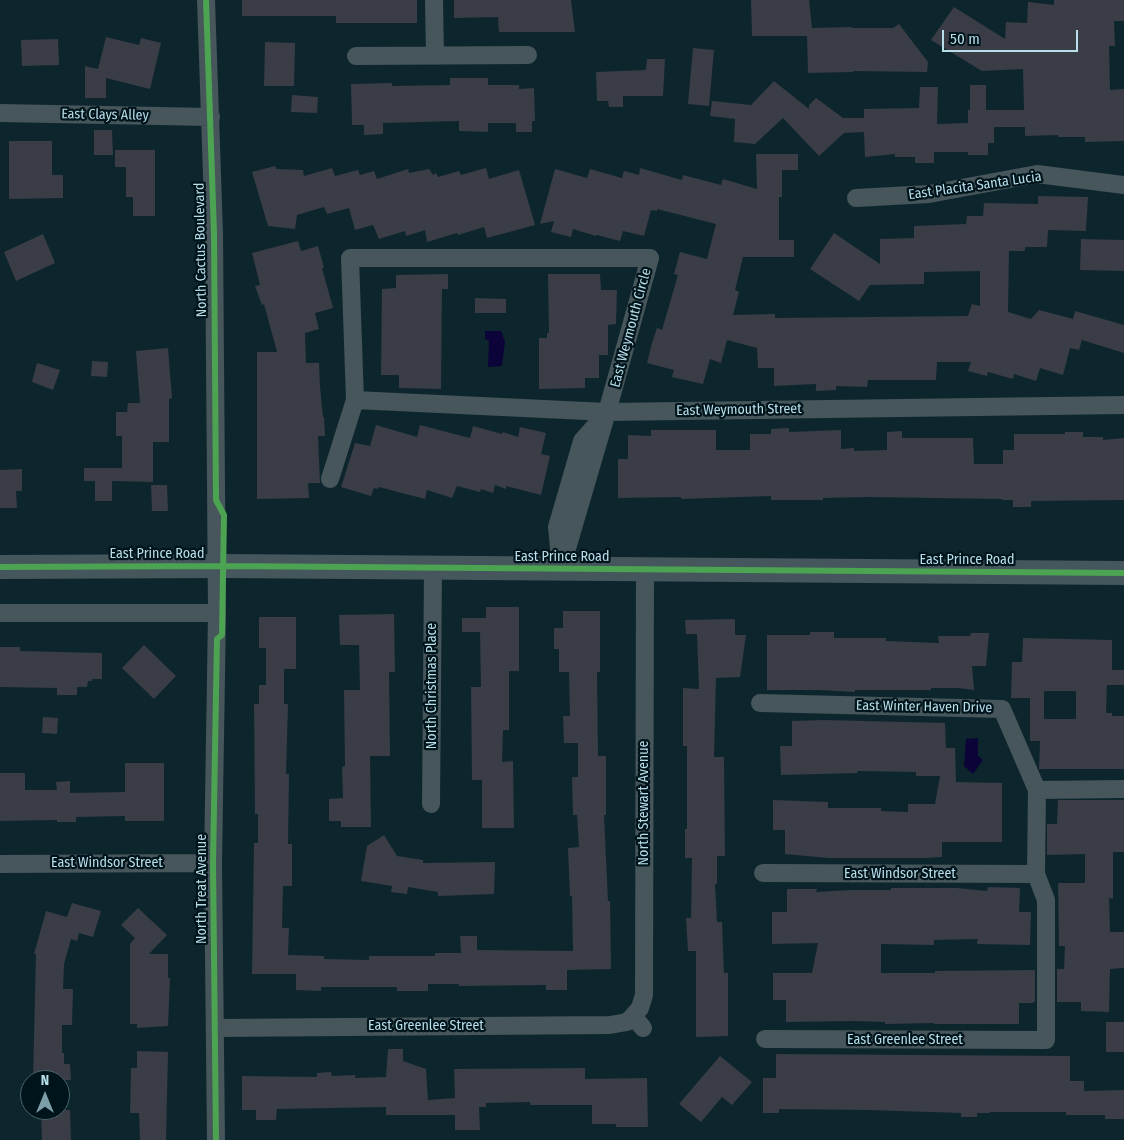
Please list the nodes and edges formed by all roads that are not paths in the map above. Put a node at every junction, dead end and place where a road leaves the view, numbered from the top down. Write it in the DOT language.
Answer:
graph roads {
  1 [pos="206,0"];
  2 [pos="434,0"];
  3 [pos="528,55"];
  4 [pos="356,56"];
  5 [pos="434,56"];
  6 [pos="0,113"];
  7 [pos="210,117"];
  8 [pos="1124,185"];
  9 [pos="856,198"];
  10 [pos="355,400"];
  11 [pos="1124,405"];
  12 [pos="607,412"];
  13 [pos="330,479"];
  14 [pos="0,567"];
  15 [pos="216,567"];
  16 [pos="433,569"];
  17 [pos="561,570"];
  18 [pos="645,570"];
  19 [pos="1124,573"];
  20 [pos="0,613"];
  21 [pos="218,613"];
  22 [pos="760,703"];
  23 [pos="1124,788"];
  24 [pos="1037,790"];
  25 [pos="431,804"];
  26 [pos="213,863"];
  27 [pos="0,864"];
  28 [pos="763,873"];
  29 [pos="1036,874"];
  30 [pos="638,1022"];
  31 [pos="216,1028"];
  32 [pos="764,1039"];
  33 [pos="216,1140"];
  1 -- 7 [label="street, North Cactus Boulevard"];
  2 -- 5 [label="street"];
  3 -- 5 [label="street"];
  4 -- 5 [label="street"];
  6 -- 7 [label="street, East Clays Alley"];
  7 -- 15 [label="street, North Cactus Boulevard"];
  8 -- 9 [label="street, East Placita Santa Lucia"];
  10 -- 12 [label="street, East Weymouth Street"];
  10 -- 12 [label="street, East Weymouth Circle"];
  10 -- 13 [label="street"];
  11 -- 12 [label="street, East Weymouth Street"];
  12 -- 17 [label="street"];
  14 -- 15 [label="main road, East Prince Road"];
  15 -- 16 [label="main road, East Prince Road"];
  15 -- 21 [label="street, North Treat Avenue"];
  16 -- 17 [label="main road, East Prince Road"];
  16 -- 25 [label="street, North Christmas Place"];
  17 -- 18 [label="main road, East Prince Road"];
  18 -- 19 [label="main road, East Prince Road"];
  18 -- 30 [label="street, North Stewart Avenue"];
  20 -- 21 [label="street"];
  21 -- 26 [label="street, North Treat Avenue"];
  22 -- 24 [label="street, East Winter Haven Drive"];
  23 -- 24 [label="street"];
  24 -- 29 [label="street"];
  26 -- 27 [label="street, East Windsor Street"];
  26 -- 31 [label="street, North Treat Avenue"];
  28 -- 29 [label="street, East Windsor Street"];
  29 -- 32 [label="street, East Greenlee Street"];
  30 -- 31 [label="street, East Greenlee Street"];
  31 -- 33 [label="street, North Treat Avenue"];
}
